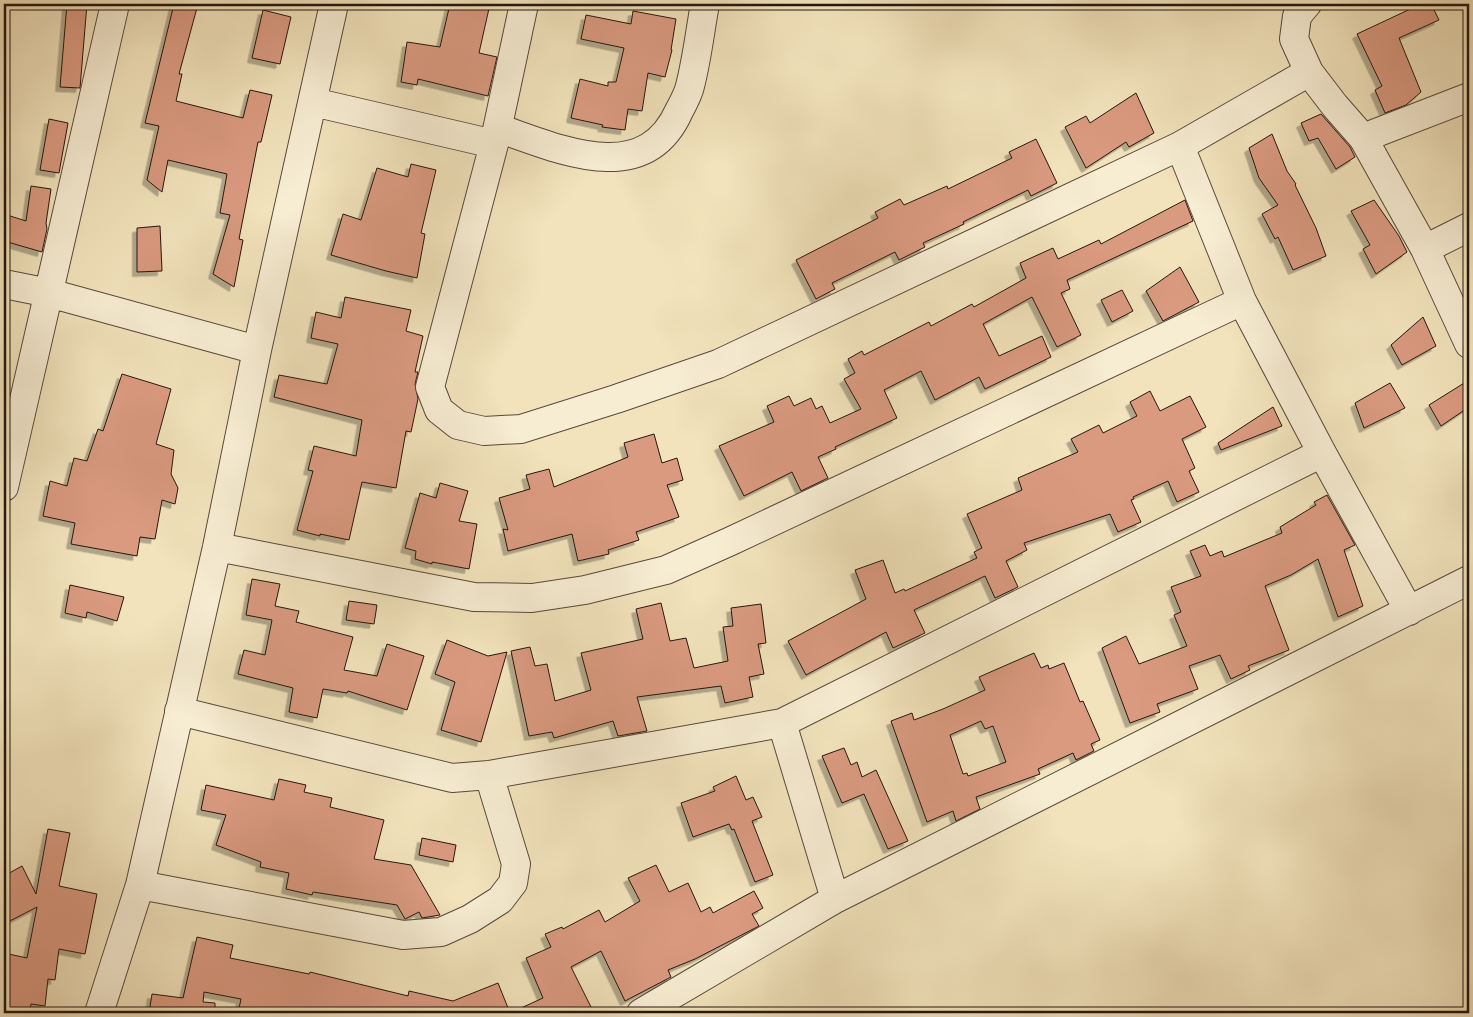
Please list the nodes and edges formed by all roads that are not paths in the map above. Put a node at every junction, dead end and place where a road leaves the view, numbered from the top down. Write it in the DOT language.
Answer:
graph roads {
  1 [pos="115,4"];
  2 [pos="334,4"];
  3 [pos="524,4"];
  4 [pos="705,4"];
  5 [pos="1307,4"];
  6 [pos="1309,72"];
  7 [pos="1469,98"];
  8 [pos="313,102"];
  9 [pos="496,136"];
  10 [pos="1363,138"];
  11 [pos="1180,146"];
  12 [pos="1469,227"];
  13 [pos="1425,249"];
  14 [pos="4,284"];
  15 [pos="49,294"];
  16 [pos="1242,301"];
  17 [pos="1469,344"];
  18 [pos="256,350"];
  19 [pos="1322,453"];
  20 [pos="4,487"];
  21 [pos="217,548"];
  22 [pos="1469,580"];
  23 [pos="1409,611"];
  24 [pos="179,711"];
  25 [pos="782,723"];
  26 [pos="488,775"];
  27 [pos="140,885"];
  28 [pos="835,899"];
  29 [pos="99,1013"];
  30 [pos="641,1013"];
  1 -- 15 [label="street"];
  2 -- 8 [label="street"];
  3 -- 9 [label="street"];
  4 -- 9 [label="street"];
  5 -- 6 [label="street"];
  6 -- 10 [label="street"];
  6 -- 11 [label="street"];
  7 -- 10 [label="street"];
  8 -- 9 [label="street"];
  8 -- 18 [label="street"];
  9 -- 11 [label="street"];
  10 -- 13 [label="street"];
  11 -- 16 [label="street"];
  12 -- 13 [label="street"];
  13 -- 17 [label="street"];
  14 -- 15 [label="street"];
  15 -- 18 [label="street"];
  15 -- 20 [label="street"];
  16 -- 19 [label="street"];
  16 -- 21 [label="street"];
  18 -- 21 [label="street"];
  19 -- 23 [label="street"];
  19 -- 25 [label="street"];
  21 -- 24 [label="street"];
  22 -- 23 [label="street"];
  23 -- 28 [label="street"];
  24 -- 26 [label="street"];
  24 -- 27 [label="street"];
  25 -- 26 [label="street"];
  25 -- 28 [label="street"];
  26 -- 27 [label="street"];
  27 -- 29 [label="street"];
  28 -- 30 [label="street"];
}
